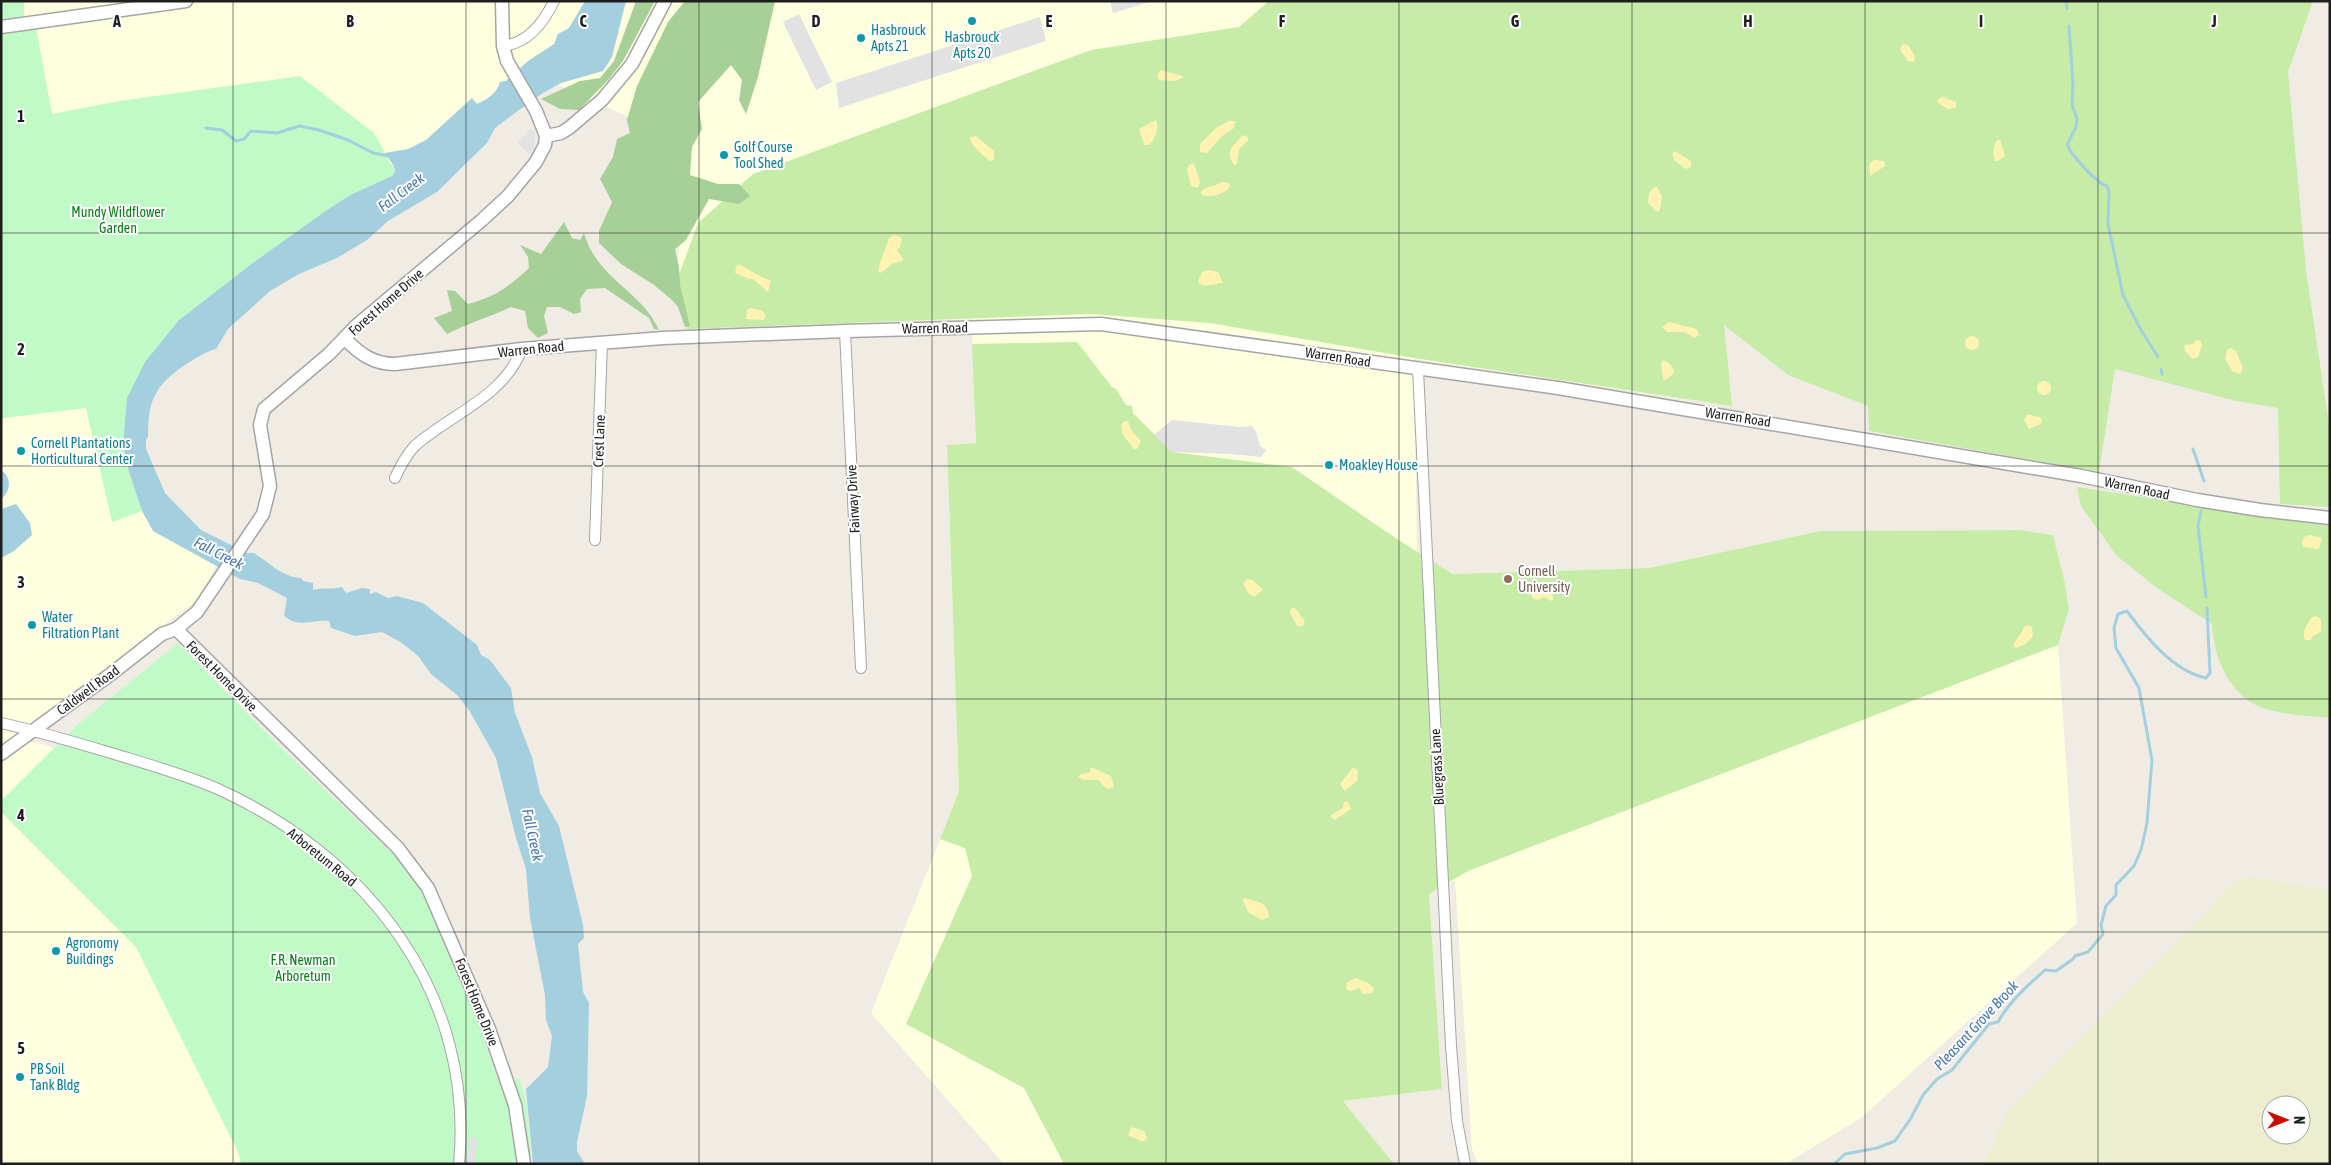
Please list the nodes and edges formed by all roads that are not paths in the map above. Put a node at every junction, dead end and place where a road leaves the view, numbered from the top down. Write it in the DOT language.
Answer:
graph roads {
  1 [pos="186,1"];
  2 [pos="502,1"];
  3 [pos="554,1"];
  4 [pos="666,1"];
  5 [pos="118,6"];
  6 [pos="1,27"];
  7 [pos="503,46"];
  8 [pos="546,136"];
  9 [pos="845,330"];
  10 [pos="344,339"];
  11 [pos="602,342"];
  12 [pos="522,349"];
  13 [pos="1418,370"];
  14 [pos="395,478"];
  15 [pos="2330,518"];
  16 [pos="595,540"];
  17 [pos="176,629"];
  18 [pos="861,668"];
  19 [pos="1,723"];
  20 [pos="33,730"];
  21 [pos="1,754"];
  22 [pos="459,1164"];
  23 [pos="524,1164"];
  24 [pos="1465,1164"];
  1 -- 5 [label="street"];
  2 -- 7 [label="street"];
  3 -- 7 [label="street"];
  4 -- 8 [label="street"];
  5 -- 6 [label="street"];
  7 -- 8 [label="street"];
  8 -- 10 [label="street, Forest Home Drive"];
  9 -- 11 [label="street, Warren Road"];
  9 -- 13 [label="street, Warren Road"];
  9 -- 18 [label="street, Fairway Drive"];
  10 -- 12 [label="street, Warren Road"];
  10 -- 17 [label="street, Forest Home Drive"];
  11 -- 12 [label="street, Warren Road"];
  11 -- 16 [label="street, Crest Lane"];
  12 -- 14 [label="street"];
  13 -- 15 [label="street, Warren Road"];
  13 -- 24 [label="street, Bluegrass Lane"];
  17 -- 20 [label="street, Caldwell Road"];
  17 -- 23 [label="street, Forest Home Drive"];
  19 -- 20 [label="street, Arboretum Road"];
  20 -- 21 [label="street, Caldwell Road"];
  20 -- 22 [label="street, Arboretum Road"];
}
